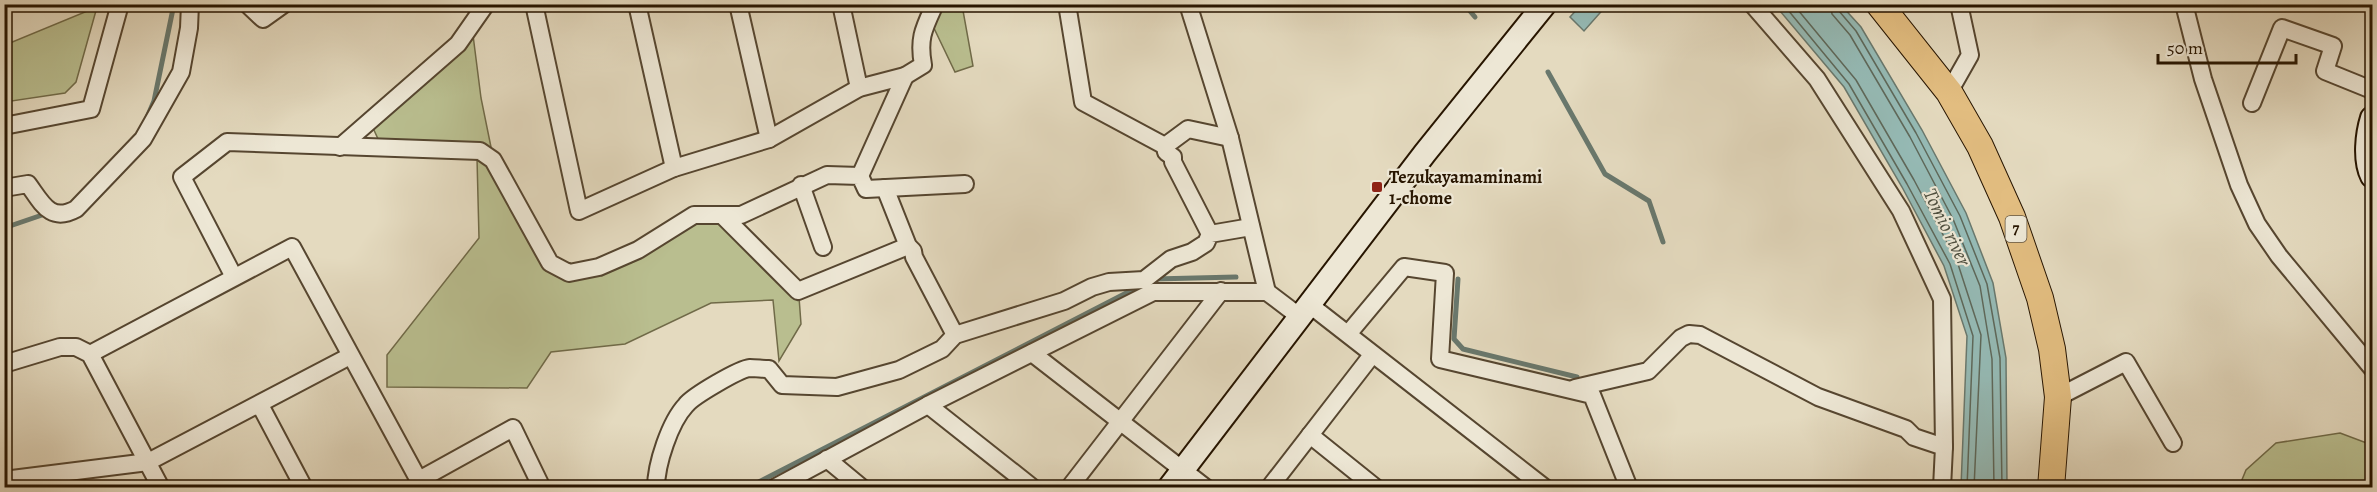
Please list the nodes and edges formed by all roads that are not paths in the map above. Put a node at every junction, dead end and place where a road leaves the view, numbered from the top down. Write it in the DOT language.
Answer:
graph roads {
  1 [pos="120,4"];
  2 [pos="190,4"];
  3 [pos="247,4"];
  4 [pos="284,4"];
  5 [pos="486,4"];
  6 [pos="534,4"];
  7 [pos="637,4"];
  8 [pos="738,4"];
  9 [pos="841,4"];
  10 [pos="935,4"];
  11 [pos="1067,4"];
  12 [pos="1188,4"];
  13 [pos="1752,4"];
  14 [pos="1879,4"];
  15 [pos="1959,4"];
  16 [pos="2184,4"];
  17 [pos="1542,6"];
  18 [pos="905,76"];
  19 [pos="859,88"];
  20 [pos="2373,90"];
  21 [pos="1949,92"];
  22 [pos="2252,103"];
  23 [pos="2373,118"];
  24 [pos="4,126"];
  25 [pos="1230,138"];
  26 [pos="769,139"];
  27 [pos="1165,146"];
  28 [pos="340,147"];
  29 [pos="674,168"];
  30 [pos="860,176"];
  31 [pos="2373,176"];
  32 [pos="965,183"];
  33 [pos="801,185"];
  34 [pos="4,188"];
  35 [pos="885,188"];
  36 [pos="722,215"];
  37 [pos="1251,228"];
  38 [pos="1210,234"];
  39 [pos="908,246"];
  40 [pos="823,247"];
  41 [pos="234,277"];
  42 [pos="1149,286"];
  43 [pos="1221,291"];
  44 [pos="1267,292"];
  45 [pos="1305,311"];
  46 [pos="1348,334"];
  47 [pos="955,335"];
  48 [pos="1032,353"];
  49 [pos="90,354"];
  50 [pos="1372,355"];
  51 [pos="350,356"];
  52 [pos="4,364"];
  53 [pos="2373,369"];
  54 [pos="1569,390"];
  55 [pos="2058,397"];
  56 [pos="260,405"];
  57 [pos="928,405"];
  58 [pos="1120,422"];
  59 [pos="1310,435"];
  60 [pos="2173,443"];
  61 [pos="1944,447"];
  62 [pos="827,459"];
  63 [pos="148,462"];
  64 [pos="1176,479"];
  65 [pos="4,480"];
  66 [pos="421,484"];
  67 [pos="161,488"];
  68 [pos="303,488"];
  69 [pos="542,488"];
  70 [pos="656,488"];
  71 [pos="774,488"];
  72 [pos="862,488"];
  73 [pos="1033,488"];
  74 [pos="1069,488"];
  75 [pos="1206,488"];
  76 [pos="1269,488"];
  77 [pos="1376,488"];
  78 [pos="1545,488"];
  79 [pos="1629,488"];
  80 [pos="1942,488"];
  81 [pos="2051,488"];
  1 -- 24 [label="street"];
  2 -- 34 [label="street"];
  3 -- 4 [label="street"];
  5 -- 28 [label="street"];
  6 -- 29 [label="street"];
  7 -- 29 [label="street"];
  8 -- 26 [label="street"];
  9 -- 19 [label="street"];
  10 -- 18 [label="street"];
  11 -- 27 [label="street"];
  12 -- 25 [label="street"];
  13 -- 61 [label="street"];
  14 -- 21 [label="main road, 7"];
  15 -- 21 [label="street"];
  16 -- 53 [label="street"];
  17 -- 45 [label="street"];
  18 -- 19 [label="street"];
  18 -- 30 [label="street"];
  19 -- 26 [label="street"];
  20 -- 22 [label="street"];
  21 -- 55 [label="main road, 7"];
  23 -- 31 [label="street"];
  25 -- 27 [label="street"];
  25 -- 37 [label="street"];
  26 -- 29 [label="street"];
  27 -- 38 [label="street"];
  28 -- 36 [label="street"];
  28 -- 41 [label="street"];
  30 -- 33 [label="street"];
  30 -- 35 [label="street"];
  32 -- 35 [label="street"];
  33 -- 36 [label="street"];
  33 -- 40 [label="street"];
  35 -- 39 [label="street"];
  36 -- 39 [label="street"];
  37 -- 38 [label="street"];
  37 -- 44 [label="street"];
  38 -- 42 [label="street"];
  39 -- 47 [label="street"];
  41 -- 49 [label="street"];
  41 -- 51 [label="street"];
  42 -- 43 [label="street"];
  42 -- 47 [label="street"];
  42 -- 48 [label="street"];
  43 -- 44 [label="street"];
  43 -- 58 [label="street"];
  44 -- 45 [label="street"];
  45 -- 46 [label="street"];
  45 -- 64 [label="street"];
  46 -- 50 [label="street"];
  46 -- 54 [label="street"];
  47 -- 70 [label="street"];
  48 -- 57 [label="street"];
  48 -- 58 [label="street"];
  49 -- 52 [label="street"];
  49 -- 63 [label="street"];
  50 -- 59 [label="street"];
  50 -- 78 [label="street"];
  51 -- 56 [label="street"];
  51 -- 66 [label="street"];
  54 -- 61 [label="street"];
  54 -- 79 [label="street"];
  55 -- 60 [label="street"];
  55 -- 81 [label="main road, 7"];
  56 -- 63 [label="street"];
  56 -- 68 [label="street"];
  57 -- 62 [label="street"];
  57 -- 73 [label="street"];
  58 -- 64 [label="street"];
  58 -- 74 [label="street"];
  59 -- 76 [label="street"];
  59 -- 77 [label="street"];
  61 -- 80 [label="street"];
  62 -- 71 [label="street"];
  62 -- 72 [label="street"];
  63 -- 65 [label="street"];
  63 -- 67 [label="street"];
  64 -- 75 [label="street"];
  66 -- 69 [label="street"];
}
